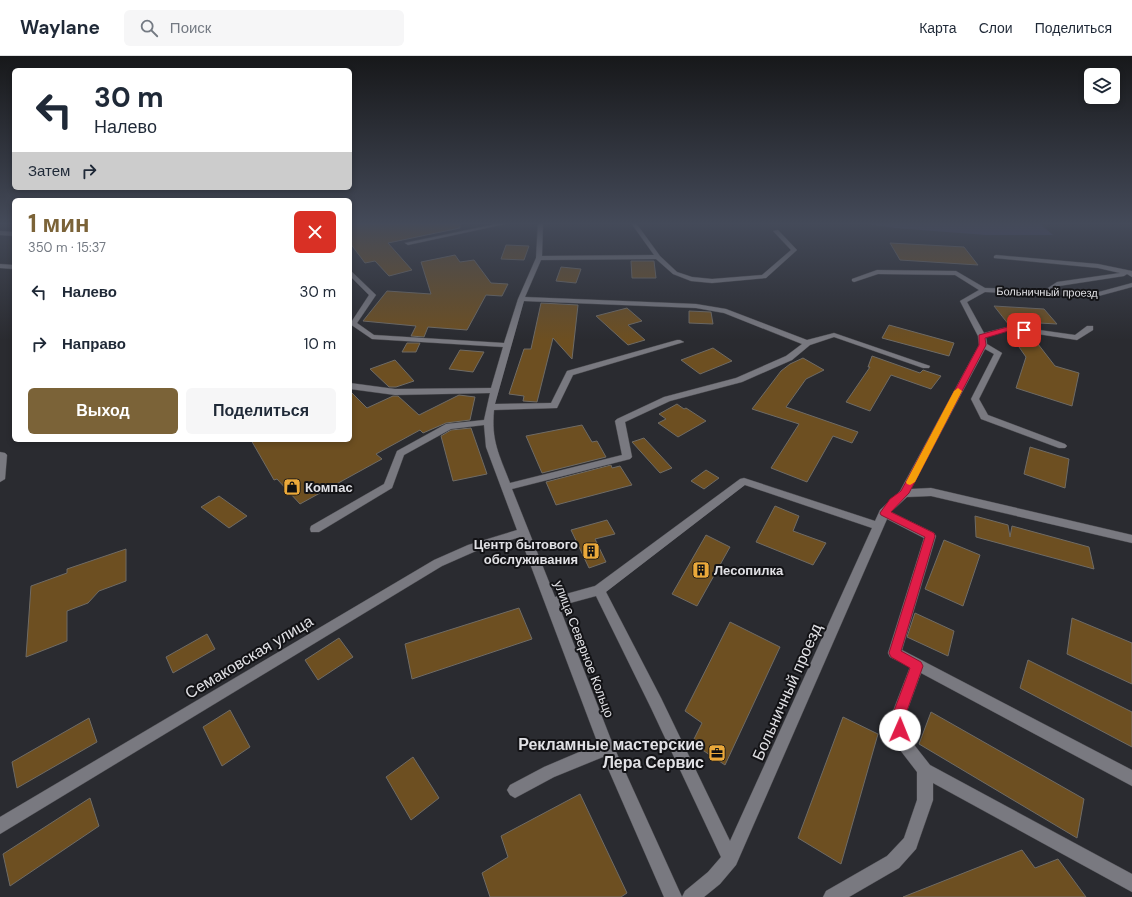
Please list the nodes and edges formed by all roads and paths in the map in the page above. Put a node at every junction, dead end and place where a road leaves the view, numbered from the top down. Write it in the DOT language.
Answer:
graph roads {
  1 [pos="537,262"];
  2 [pos="663,262"];
  3 [pos="780,262"];
  4 [pos="1050,262"];
  5 [pos="0,266"];
  6 [pos="12,267"];
  7 [pos="1132,273"];
  8 [pos="352,274"];
  9 [pos="854,280"];
  10 [pos="1132,285"];
  11 [pos="984,290"];
  12 [pos="1047,292"];
  13 [pos="521,299"];
  14 [pos="1090,328"];
  15 [pos="982,341"];
  16 [pos="680,342"];
  17 [pos="807,343"];
  18 [pos="506,344"];
  19 [pos="926,366"];
  20 [pos="352,386"];
  21 [pos="494,390"];
  22 [pos="490,407"];
  23 [pos="488,422"];
  24 [pos="1062,446"];
  25 [pos="2,455"];
  26 [pos="0,479"];
  27 [pos="507,487"];
  28 [pos="904,493"];
  29 [pos="884,513"];
  30 [pos="878,526"];
  31 [pos="315,529"];
  32 [pos="523,532"];
  33 [pos="1132,538"];
  34 [pos="599,590"];
  35 [pos="552,603"];
  36 [pos="917,666"];
  37 [pos="608,748"];
  38 [pos="925,770"];
  39 [pos="1132,778"];
  40 [pos="515,790"];
  41 [pos="1,823"];
  42 [pos="730,859"];
  43 [pos="1132,883"];
  44 [pos="673,897"];
  45 [pos="691,897"];
  46 [pos="832,897"];
  1 -- 13 [label="street, улица Северное Кольцо"];
  2 -- 3 [label="street"];
  4 -- 7 [label="street"];
  5 -- 6 [label="street"];
  7 -- 12 [label="street"];
  8 -- 18 [label="street"];
  9 -- 11 [label="street"];
  10 -- 12 [label="street, Больничный проезд"];
  11 -- 12 [label="street, Больничный проезд"];
  11 -- 15 [label="street, Больничный проезд"];
  13 -- 17 [label="street"];
  13 -- 18 [label="street, улица Северное Кольцо"];
  14 -- 15 [label="street"];
  15 -- 24 [label="street"];
  15 -- 28 [label="street, Больничный проезд"];
  16 -- 22 [label="street"];
  17 -- 19 [label="street"];
  17 -- 27 [label="street"];
  18 -- 21 [label="street, улица Северное Кольцо"];
  20 -- 21 [label="street"];
  21 -- 22 [label="street, улица Северное Кольцо"];
  22 -- 23 [label="street, улица Северное Кольцо"];
  23 -- 27 [label="street, улица Северное Кольцо"];
  23 -- 31 [label="street"];
  25 -- 26 [label="street"];
  27 -- 32 [label="street, улица Северное Кольцо"];
  28 -- 29 [label="street, Больничный проезд"];
  28 -- 33 [label="street"];
  29 -- 30 [label="street, Больничный проезд"];
  29 -- 36 [label="street"];
  30 -- 34 [label="street"];
  30 -- 42 [label="street, Больничный проезд"];
  32 -- 35 [label="street, улица Северное Кольцо"];
  32 -- 41 [label="street, Семаковская улица"];
  34 -- 35 [label="street"];
  34 -- 42 [label="street"];
  35 -- 37 [label="street, улица Северное Кольцо"];
  36 -- 38 [label="street"];
  36 -- 39 [label="street"];
  37 -- 40 [label="street"];
  37 -- 44 [label="street, улица Северное Кольцо"];
  38 -- 43 [label="street"];
  38 -- 46 [label="street"];
  42 -- 45 [label="street, Больничный проезд"];
}
